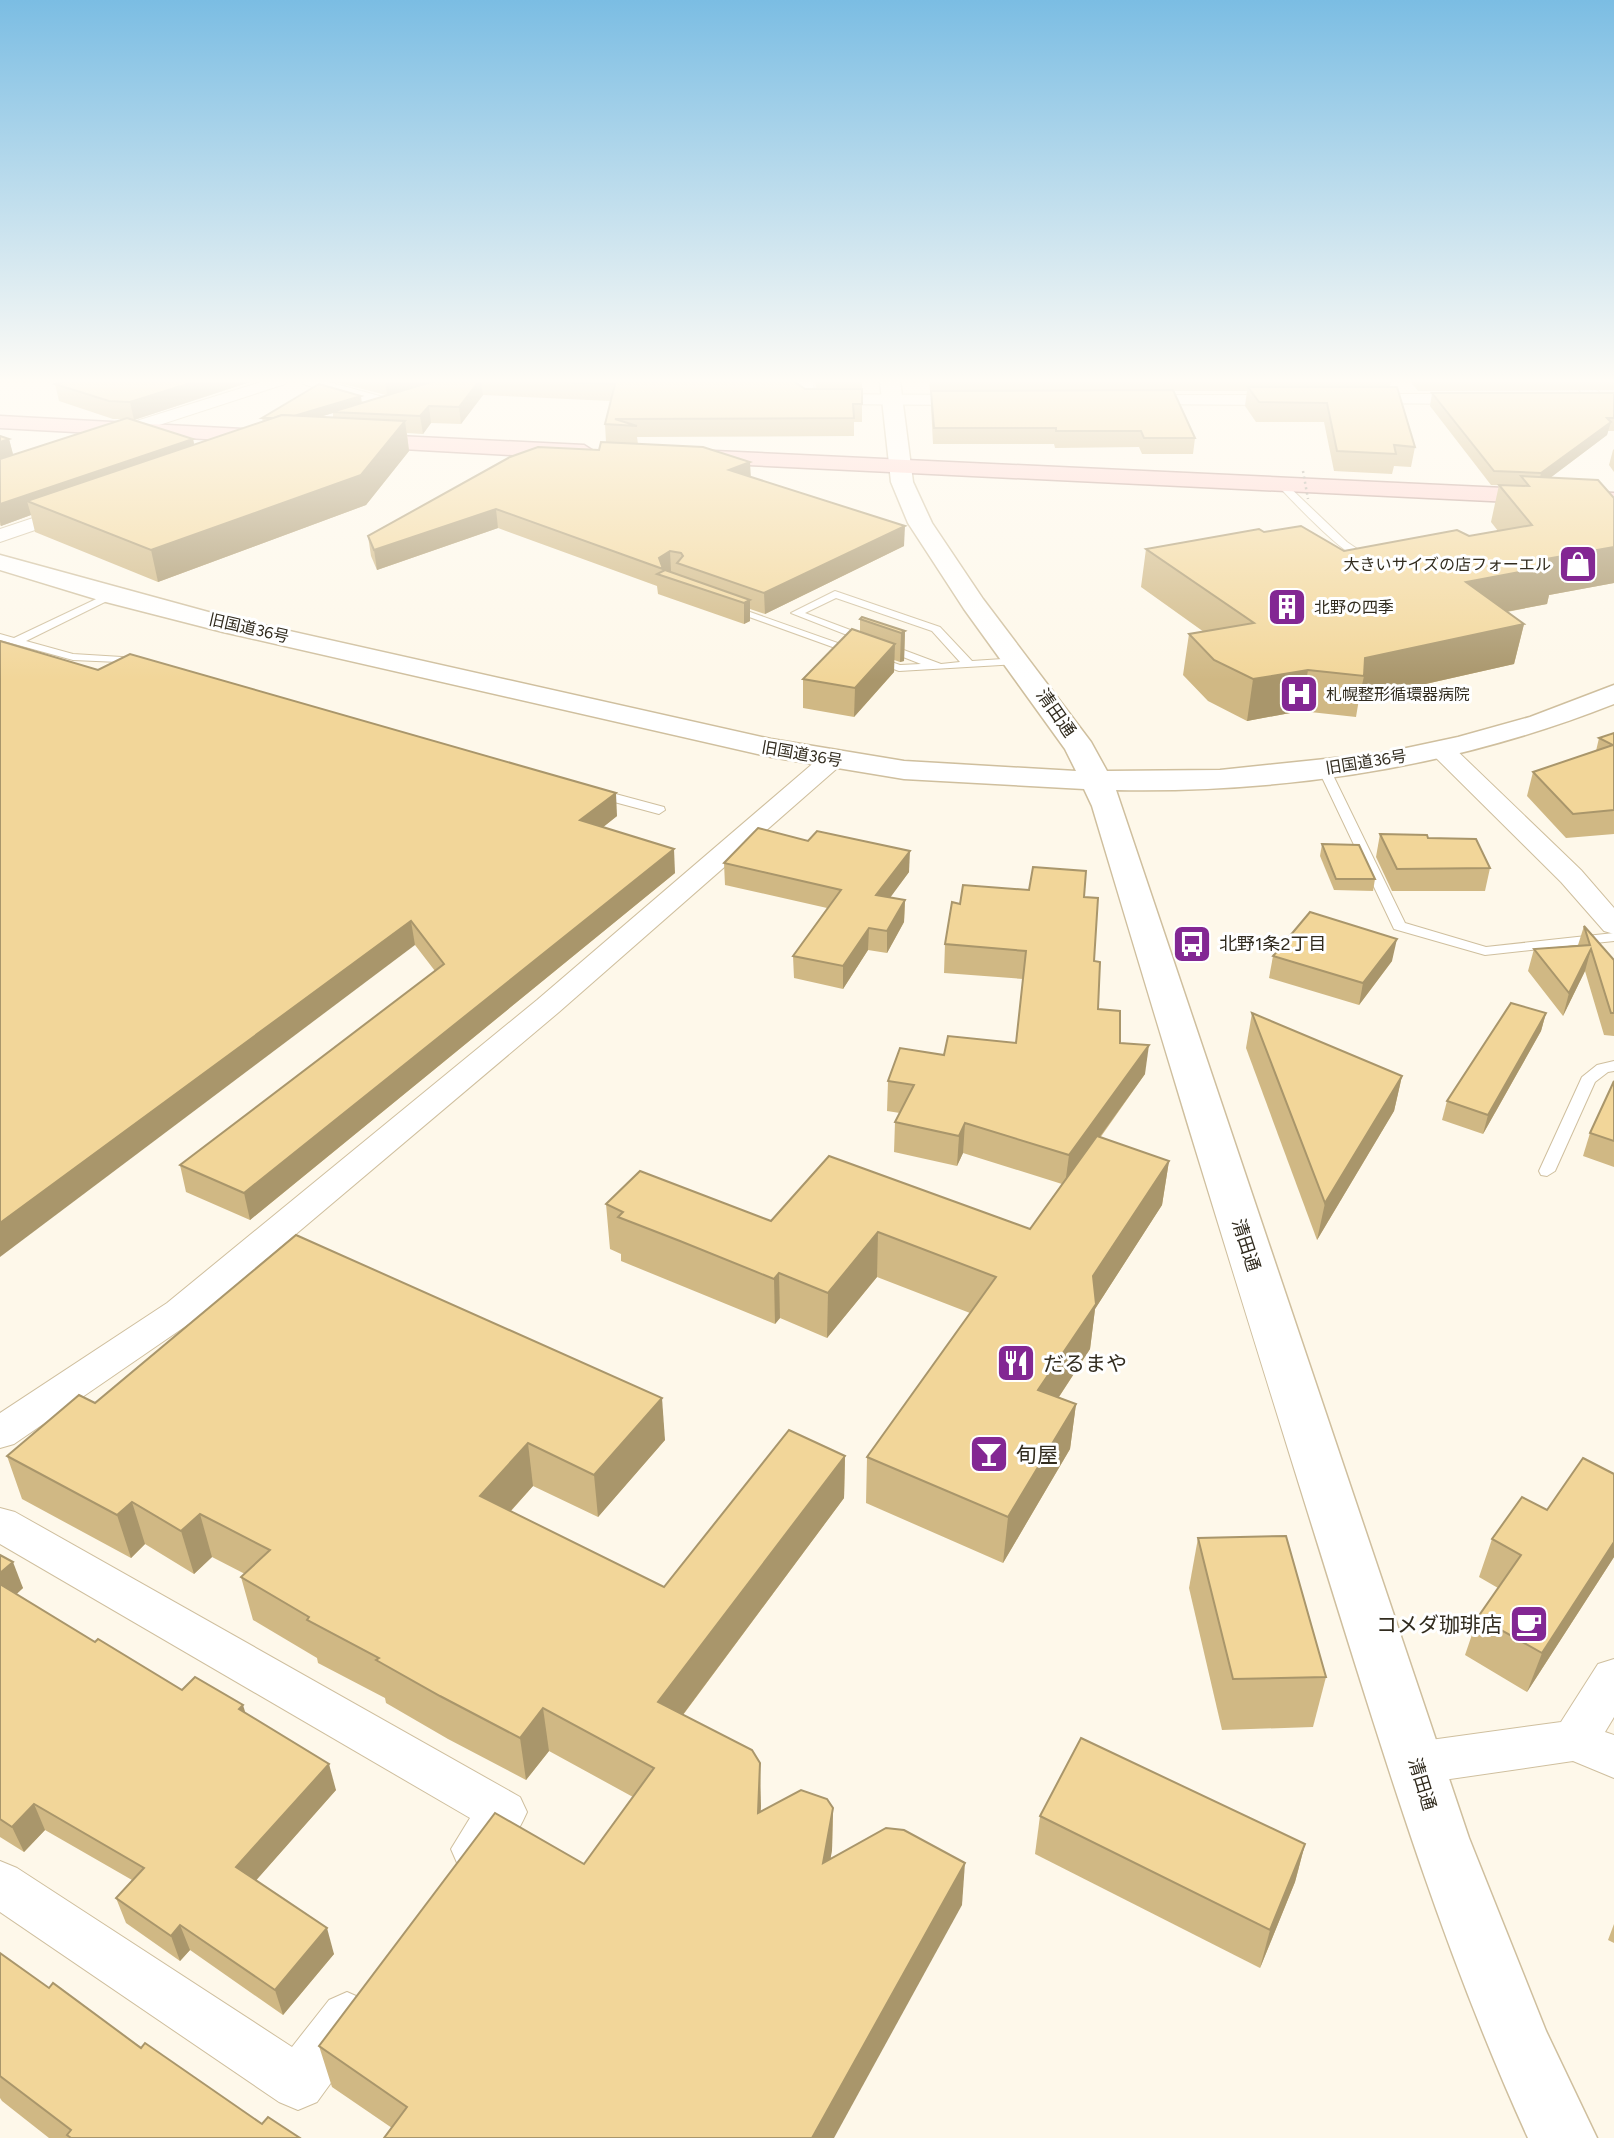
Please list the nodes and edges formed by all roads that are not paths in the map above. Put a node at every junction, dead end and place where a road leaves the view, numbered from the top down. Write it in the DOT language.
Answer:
graph roads {
  1 [pos="902,481"];
  2 [pos="1214,481"];
  3 [pos="1282,484"];
  4 [pos="1614,499"];
  5 [pos="90,505"];
  6 [pos="0,536"];
  7 [pos="0,562"];
  8 [pos="1377,562"];
  9 [pos="111,595"];
  10 [pos="722,605"];
  11 [pos="0,636"];
  12 [pos="16,641"];
  13 [pos="1018,661"];
  14 [pos="150,664"];
  15 [pos="969,665"];
  16 [pos="940,667"];
  17 [pos="1614,694"];
  18 [pos="1441,748"];
  19 [pos="833,759"];
  20 [pos="1324,769"];
  21 [pos="1096,782"];
  22 [pos="578,787"];
  23 [pos="659,810"];
  24 [pos="1614,925"];
  25 [pos="1614,937"];
  26 [pos="1614,1066"];
  27 [pos="1547,1171"];
  28 [pos="0,1433"];
  29 [pos="0,1524"];
  30 [pos="1614,1678"];
  31 [pos="1595,1748"];
  32 [pos="1416,1763"];
  33 [pos="0,1884"];
  34 [pos="445,1888"];
  35 [pos="372,1986"];
  36 [pos="1563,2138"];
  1 -- 13 [label="street, 清田通"];
  2 -- 3 [label="highway"];
  3 -- 4 [label="highway"];
  3 -- 8 [label="lane"];
  5 -- 6 [label="street"];
  7 -- 9 [label="street, 旧国道36号"];
  9 -- 12 [label="lane"];
  9 -- 19 [label="street, 旧国道36号"];
  10 -- 16 [label="lane"];
  11 -- 12 [label="lane"];
  12 -- 14 [label="lane"];
  13 -- 15 [label="lane"];
  13 -- 21 [label="street, 清田通"];
  15 -- 16 [label="lane"];
  15 -- 16 [label="lane"];
  17 -- 18 [label="street, 旧国道36号"];
  18 -- 20 [label="street, 旧国道36号"];
  18 -- 24 [label="street"];
  19 -- 21 [label="street, 旧国道36号"];
  19 -- 28 [label="street"];
  20 -- 21 [label="street, 旧国道36号"];
  20 -- 25 [label="lane"];
  21 -- 32 [label="street, 清田通"];
  22 -- 23 [label="lane"];
  26 -- 27 [label="lane"];
  29 -- 34 [label="street"];
  30 -- 31 [label="street"];
  31 -- 32 [label="street"];
  32 -- 36 [label="street, 清田通"];
  33 -- 35 [label="street"];
}
